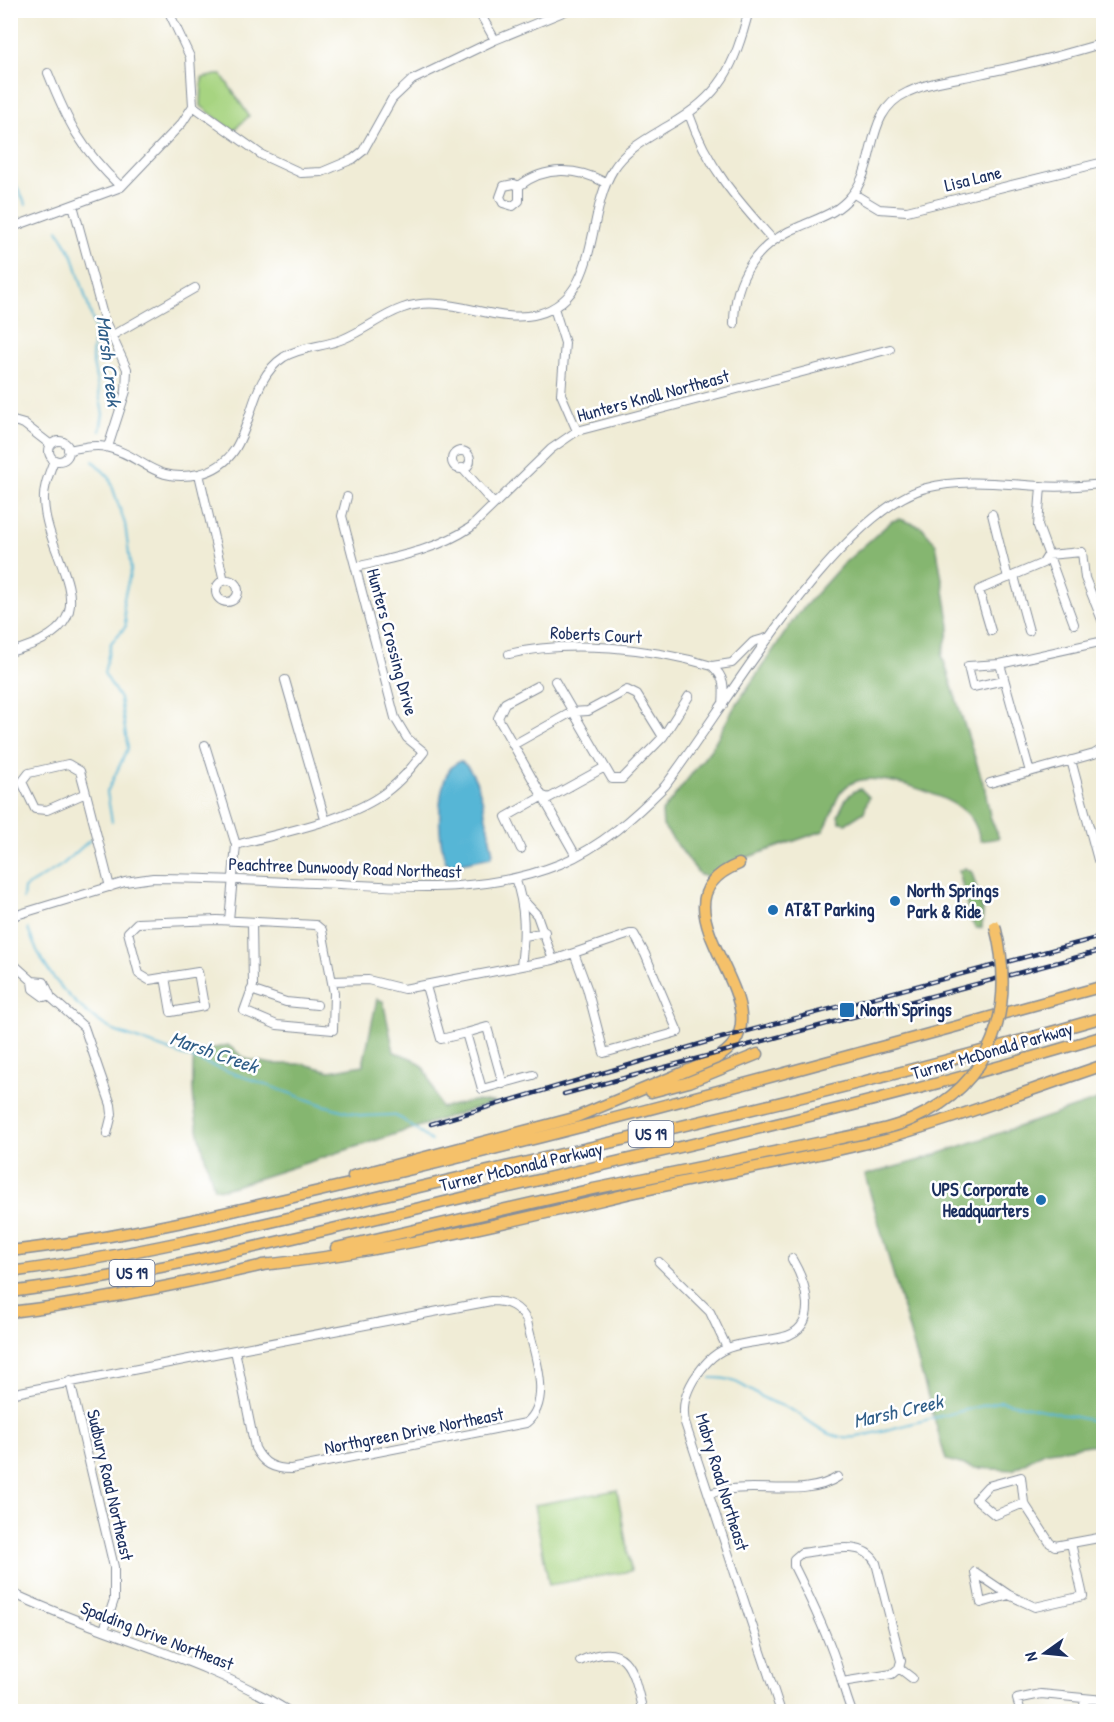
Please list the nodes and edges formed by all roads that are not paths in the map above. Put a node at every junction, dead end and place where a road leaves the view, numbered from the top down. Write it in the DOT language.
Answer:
graph roads {
  1 [pos="168,10"];
  2 [pos="478,10"];
  3 [pos="568,10"];
  4 [pos="750,10"];
  5 [pos="495,40"];
  6 [pos="1104,43"];
  7 [pos="48,73"];
  8 [pos="194,106"];
  9 [pos="688,114"];
  10 [pos="1104,162"];
  11 [pos="606,183"];
  12 [pos="519,186"];
  13 [pos="121,187"];
  14 [pos="854,194"];
  15 [pos="73,205"];
  16 [pos="10,228"];
  17 [pos="773,240"];
  18 [pos="195,288"];
  19 [pos="554,308"];
  20 [pos="734,324"];
  21 [pos="113,335"];
  22 [pos="890,349"];
  23 [pos="10,420"];
  24 [pos="577,431"];
  25 [pos="51,445"];
  26 [pos="108,447"];
  27 [pos="68,450"];
  28 [pos="54,460"];
  29 [pos="462,468"];
  30 [pos="199,474"];
  31 [pos="1104,484"];
  32 [pos="1041,486"];
  33 [pos="347,497"];
  34 [pos="494,504"];
  35 [pos="992,514"];
  36 [pos="1048,555"];
  37 [pos="356,567"];
  38 [pos="1011,577"];
  39 [pos="224,581"];
  40 [pos="1074,624"];
  41 [pos="1104,625"];
  42 [pos="991,631"];
  43 [pos="1029,631"];
  44 [pos="770,637"];
  45 [pos="1104,641"];
  46 [pos="10,652"];
  47 [pos="509,654"];
  48 [pos="1000,664"];
  49 [pos="711,666"];
  50 [pos="285,680"];
  51 [pos="1005,680"];
  52 [pos="555,681"];
  53 [pos="537,686"];
  54 [pos="688,696"];
  55 [pos="723,707"];
  56 [pos="572,712"];
  57 [pos="663,737"];
  58 [pos="513,744"];
  59 [pos="205,745"];
  60 [pos="1104,748"];
  61 [pos="1071,760"];
  62 [pos="605,767"];
  63 [pos="1030,772"];
  64 [pos="990,783"];
  65 [pos="86,793"];
  66 [pos="543,796"];
  67 [pos="325,819"];
  68 [pos="236,845"];
  69 [pos="522,849"];
  70 [pos="576,856"];
  71 [pos="1104,859"];
  72 [pos="739,864"];
  73 [pos="515,878"];
  74 [pos="231,879"];
  75 [pos="110,887"];
  76 [pos="523,900"];
  77 [pos="537,915"];
  78 [pos="10,917"];
  79 [pos="229,920"];
  80 [pos="525,920"];
  81 [pos="252,922"];
  82 [pos="995,926"];
  83 [pos="545,932"];
  84 [pos="525,936"];
  85 [pos="574,953"];
  86 [pos="553,960"];
  87 [pos="10,961"];
  88 [pos="521,966"];
  89 [pos="165,977"];
  90 [pos="332,981"];
  91 [pos="426,986"];
  92 [pos="1104,986"];
  93 [pos="251,990"];
  94 [pos="317,1005"];
  95 [pos="1104,1017"];
  96 [pos="466,1033"];
  97 [pos="1104,1036"];
  98 [pos="758,1054"];
  99 [pos="1104,1065"];
  100 [pos="533,1076"];
  101 [pos="503,1084"];
  102 [pos="603,1107"];
  103 [pos="107,1134"];
  104 [pos="300,1195"];
  105 [pos="10,1251"];
  106 [pos="792,1259"];
  107 [pos="659,1262"];
  108 [pos="262,1265"];
  109 [pos="10,1272"];
  110 [pos="10,1292"];
  111 [pos="10,1312"];
  112 [pos="727,1348"];
  113 [pos="235,1350"];
  114 [pos="70,1381"];
  115 [pos="10,1394"];
  116 [pos="838,1477"];
  117 [pos="709,1494"];
  118 [pos="1024,1503"];
  119 [pos="1104,1537"];
  120 [pos="1071,1543"];
  121 [pos="880,1548"];
  122 [pos="872,1555"];
  123 [pos="10,1592"];
  124 [pos="1009,1595"];
  125 [pos="104,1630"];
  126 [pos="580,1661"];
  127 [pos="899,1668"];
  128 [pos="912,1678"];
  129 [pos="842,1682"];
  130 [pos="1085,1699"];
  131 [pos="1104,1700"];
  132 [pos="290,1712"];
  133 [pos="643,1712"];
  134 [pos="781,1712"];
  135 [pos="852,1712"];
  136 [pos="1021,1712"];
  137 [pos="1083,1712"];
  1 -- 8 [label="street"];
  2 -- 5 [label="street"];
  3 -- 5 [label="street"];
  4 -- 9 [label="street"];
  5 -- 8 [label="street"];
  6 -- 14 [label="street"];
  7 -- 13 [label="street"];
  8 -- 13 [label="street"];
  9 -- 11 [label="street"];
  9 -- 17 [label="street"];
  10 -- 14 [label="street, Lisa Lane"];
  11 -- 12 [label="street"];
  11 -- 19 [label="street"];
  13 -- 15 [label="street"];
  14 -- 17 [label="street"];
  15 -- 16 [label="street"];
  15 -- 21 [label="street"];
  17 -- 20 [label="street"];
  18 -- 21 [label="street"];
  19 -- 24 [label="street"];
  19 -- 30 [label="street"];
  21 -- 26 [label="street"];
  22 -- 24 [label="street, Hunters Knoll Northeast"];
  23 -- 25 [label="street"];
  24 -- 34 [label="street, Hunters Knoll Northeast"];
  25 -- 27 [label="street"];
  25 -- 28 [label="street"];
  26 -- 27 [label="street"];
  26 -- 30 [label="street"];
  27 -- 28 [label="street"];
  28 -- 46 [label="street"];
  29 -- 34 [label="street"];
  30 -- 39 [label="street"];
  31 -- 32 [label="street, Peachtree Dunwoody Road Northeast"];
  32 -- 36 [label="street"];
  32 -- 44 [label="street, Peachtree Dunwoody Road Northeast"];
  33 -- 37 [label="street, Hunters Crossing Drive"];
  34 -- 37 [label="street, Hunters Knoll Northeast"];
  35 -- 38 [label="street"];
  36 -- 38 [label="street"];
  36 -- 40 [label="street"];
  36 -- 41 [label="street"];
  37 -- 67 [label="street, Hunters Crossing Drive"];
  38 -- 42 [label="street"];
  38 -- 43 [label="street"];
  44 -- 49 [label="street, Peachtree Dunwoody Road Northeast"];
  44 -- 55 [label="street, Peachtree Dunwoody Road Northeast"];
  45 -- 48 [label="street"];
  47 -- 49 [label="street, Roberts Court"];
  48 -- 51 [label="street"];
  48 -- 51 [label="street"];
  49 -- 55 [label="street"];
  50 -- 67 [label="street"];
  51 -- 63 [label="street"];
  52 -- 56 [label="street"];
  53 -- 58 [label="street"];
  54 -- 57 [label="street"];
  55 -- 70 [label="street, Peachtree Dunwoody Road Northeast"];
  56 -- 57 [label="street"];
  56 -- 58 [label="street"];
  56 -- 62 [label="street"];
  57 -- 62 [label="street"];
  58 -- 66 [label="street"];
  59 -- 68 [label="street"];
  60 -- 61 [label="street"];
  61 -- 63 [label="street"];
  61 -- 71 [label="street"];
  62 -- 66 [label="street"];
  63 -- 64 [label="street"];
  65 -- 65 [label="street"];
  65 -- 75 [label="street"];
  66 -- 69 [label="street"];
  66 -- 70 [label="street"];
  67 -- 68 [label="street, Hunters Crossing Drive"];
  68 -- 74 [label="street"];
  70 -- 73 [label="street, Peachtree Dunwoody Road Northeast"];
  72 -- 102 [label="highway"];
  73 -- 74 [label="street, Peachtree Dunwoody Road Northeast"];
  73 -- 76 [label="street"];
  74 -- 75 [label="street, Peachtree Dunwoody Road Northeast"];
  74 -- 79 [label="street"];
  75 -- 78 [label="street, Peachtree Dunwoody Road Northeast"];
  76 -- 77 [label="street"];
  76 -- 80 [label="street"];
  77 -- 80 [label="street"];
  77 -- 83 [label="street"];
  79 -- 81 [label="street"];
  79 -- 89 [label="street"];
  80 -- 84 [label="street"];
  81 -- 90 [label="street"];
  81 -- 93 [label="street"];
  82 -- 108 [label="highway, bridge"];
  83 -- 84 [label="street"];
  83 -- 86 [label="street"];
  84 -- 88 [label="street"];
  85 -- 85 [label="street"];
  85 -- 86 [label="street"];
  86 -- 88 [label="street"];
  87 -- 103 [label="street"];
  88 -- 91 [label="street"];
  89 -- 89 [label="street"];
  90 -- 91 [label="street"];
  90 -- 93 [label="street"];
  91 -- 96 [label="street"];
  92 -- 104 [label="highway"];
  93 -- 94 [label="street"];
  95 -- 109 [label="highway, Turner McDonald Parkway / US 19"];
  96 -- 101 [label="street"];
  96 -- 101 [label="street"];
  97 -- 110 [label="highway, Turner McDonald Parkway / US 19"];
  98 -- 102 [label="highway"];
  99 -- 108 [label="highway"];
  100 -- 101 [label="street"];
  102 -- 104 [label="highway"];
  104 -- 105 [label="highway"];
  106 -- 112 [label="street, Mabry Road Northeast"];
  107 -- 112 [label="street"];
  108 -- 111 [label="highway"];
  112 -- 117 [label="street, Mabry Road Northeast"];
  113 -- 113 [label="street, Northgreen Drive Northeast"];
  113 -- 114 [label="street, Northgreen Drive Northeast"];
  114 -- 115 [label="street, Northgreen Drive Northeast"];
  114 -- 125 [label="street, Sudbury Road Northeast"];
  116 -- 117 [label="street"];
  117 -- 134 [label="street, Mabry Road Northeast"];
  118 -- 118 [label="street"];
  118 -- 120 [label="street"];
  119 -- 120 [label="street"];
  120 -- 124 [label="street"];
  121 -- 122 [label="street"];
  122 -- 127 [label="street"];
  122 -- 129 [label="street"];
  123 -- 125 [label="street, Spalding Drive Northeast"];
  124 -- 124 [label="street"];
  125 -- 132 [label="street, Spalding Drive Northeast"];
  126 -- 133 [label="street"];
  127 -- 128 [label="street"];
  127 -- 129 [label="street"];
  129 -- 135 [label="street"];
  130 -- 131 [label="street"];
  130 -- 136 [label="street"];
  130 -- 137 [label="street"];
}
